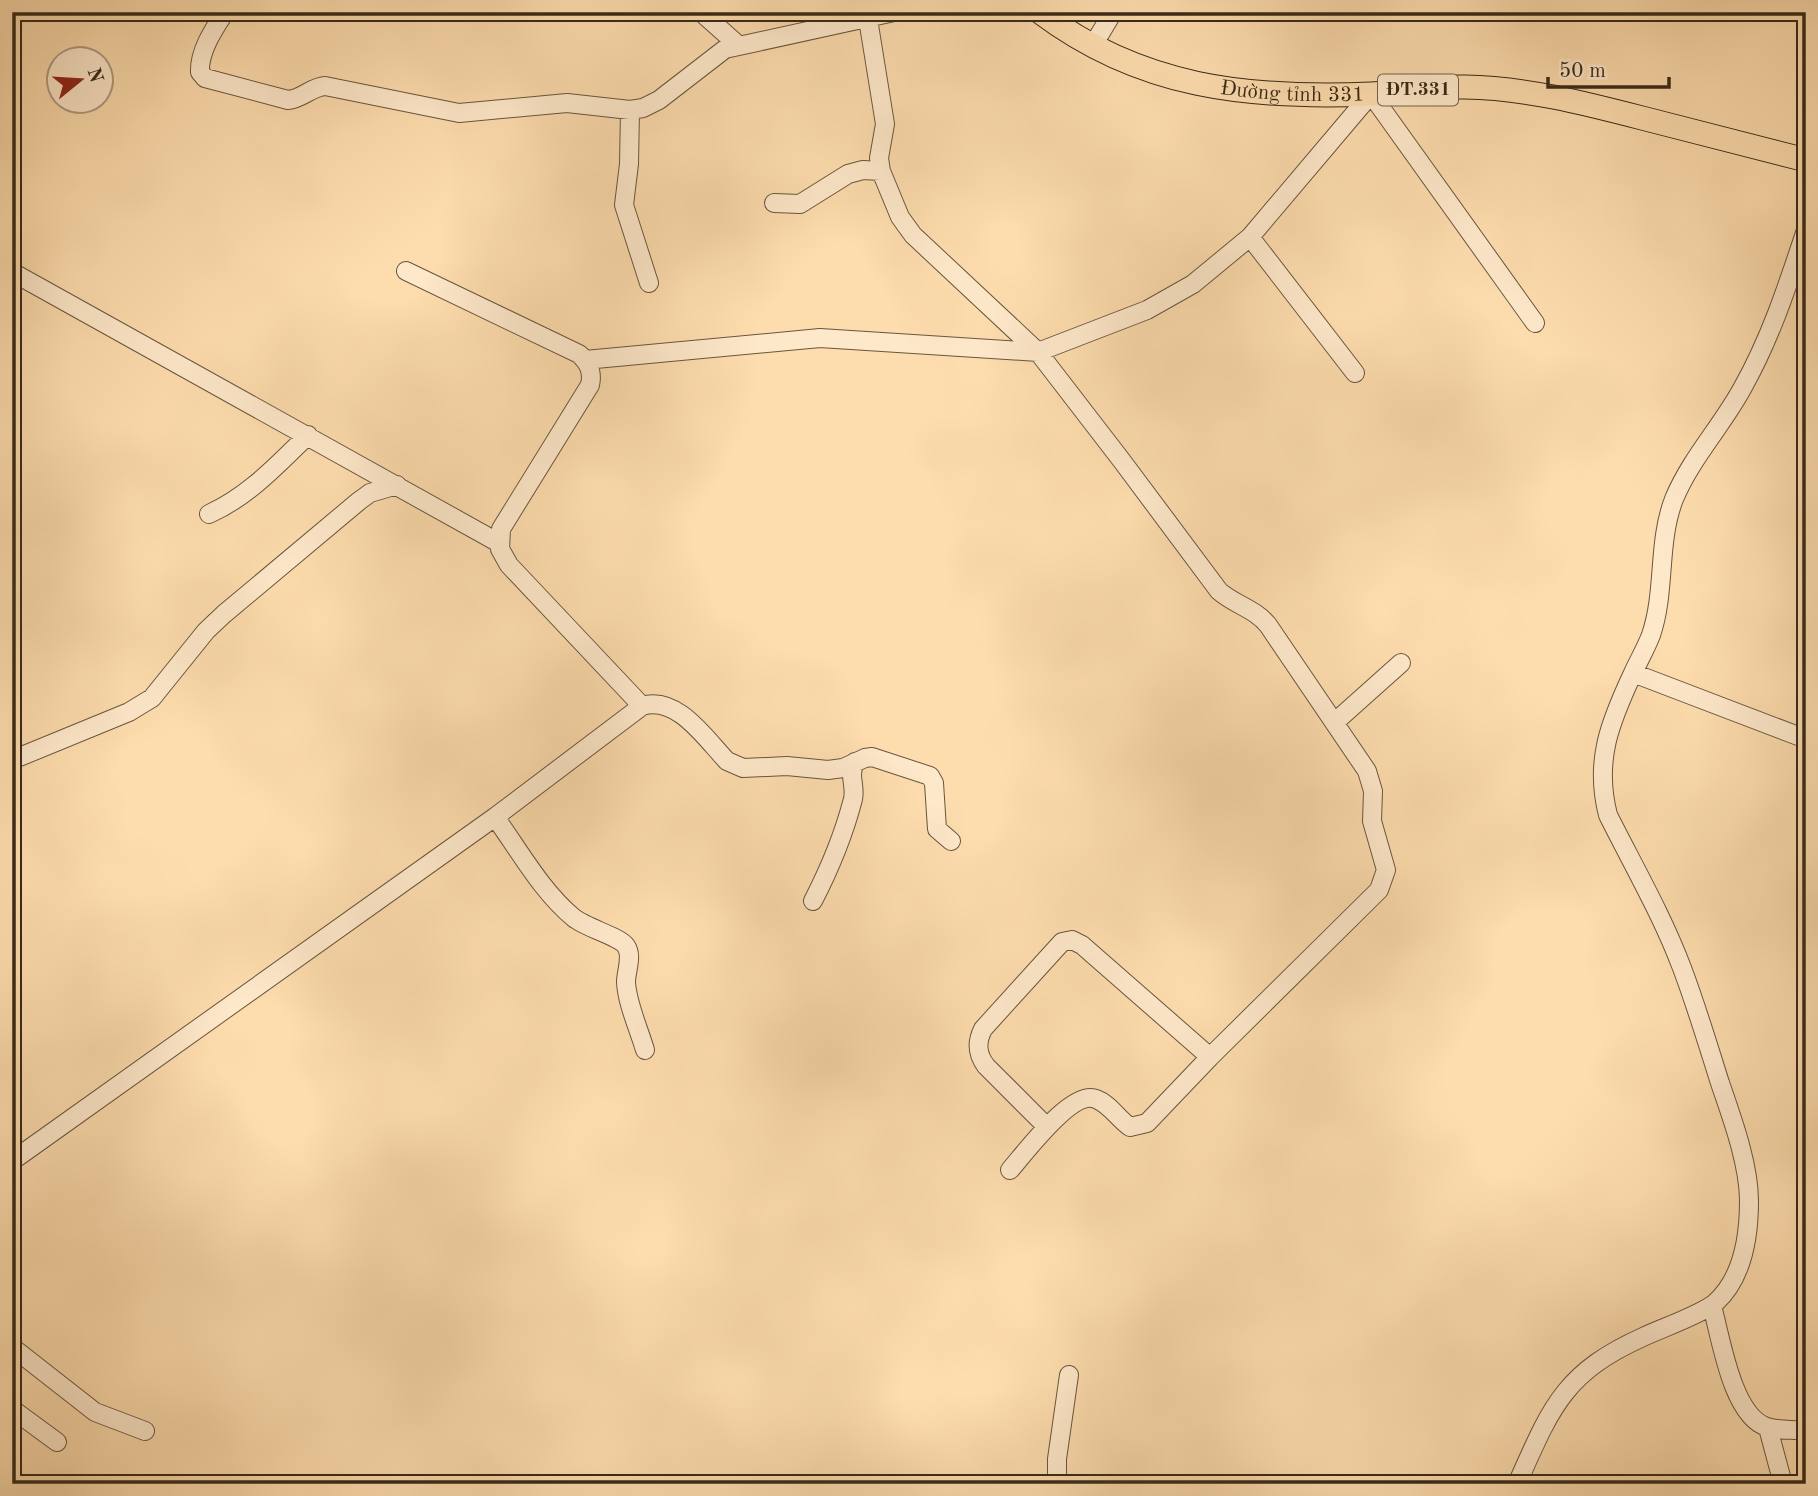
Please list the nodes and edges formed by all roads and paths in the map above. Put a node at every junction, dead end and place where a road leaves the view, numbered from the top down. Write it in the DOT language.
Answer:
graph roads {
  1 [pos="225,12"];
  2 [pos="701,12"];
  3 [pos="894,12"];
  4 [pos="1040,12"];
  5 [pos="1113,12"];
  6 [pos="868,19"];
  7 [pos="738,45"];
  8 [pos="1092,47"];
  9 [pos="1371,94"];
  10 [pos="630,110"];
  11 [pos="1806,160"];
  12 [pos="881,170"];
  13 [pos="774,203"];
  14 [pos="1806,230"];
  15 [pos="1250,237"];
  16 [pos="406,271"];
  17 [pos="12,272"];
  18 [pos="649,283"];
  19 [pos="1535,323"];
  20 [pos="1038,352"];
  21 [pos="585,360"];
  22 [pos="1355,373"];
  23 [pos="308,435"];
  24 [pos="397,485"];
  25 [pos="209,514"];
  26 [pos="499,543"];
  27 [pos="1401,663"];
  28 [pos="1633,673"];
  29 [pos="642,706"];
  30 [pos="1335,722"];
  31 [pos="1806,739"];
  32 [pos="12,760"];
  33 [pos="855,762"];
  34 [pos="495,817"];
  35 [pos="951,841"];
  36 [pos="814,901"];
  37 [pos="645,1050"];
  38 [pos="1210,1057"];
  39 [pos="1048,1127"];
  40 [pos="12,1161"];
  41 [pos="1010,1170"];
  42 [pos="1712,1306"];
  43 [pos="12,1347"];
  44 [pos="1069,1375"];
  45 [pos="12,1409"];
  46 [pos="1768,1428"];
  47 [pos="145,1431"];
  48 [pos="1806,1431"];
  49 [pos="57,1443"];
  50 [pos="1057,1484"];
  51 [pos="1517,1484"];
  52 [pos="1783,1484"];
  1 -- 10 [label="street"];
  2 -- 7 [label="street"];
  3 -- 6 [label="street"];
  4 -- 8 [label="main road, Đường tỉnh 331 / ĐT.331"];
  5 -- 8 [label="street"];
  6 -- 7 [label="street"];
  6 -- 12 [label="street"];
  7 -- 10 [label="street"];
  8 -- 9 [label="main road, Đường tỉnh 331 / ĐT.331"];
  9 -- 11 [label="main road, Đường tỉnh 331 / ĐT.331"];
  9 -- 15 [label="street"];
  9 -- 19 [label="street"];
  10 -- 18 [label="street"];
  12 -- 13 [label="street"];
  12 -- 20 [label="street"];
  14 -- 28 [label="street"];
  15 -- 20 [label="street"];
  15 -- 22 [label="street"];
  16 -- 21 [label="street"];
  17 -- 23 [label="street"];
  20 -- 21 [label="street"];
  20 -- 30 [label="street"];
  21 -- 26 [label="street"];
  23 -- 24 [label="street"];
  23 -- 25 [label="street"];
  24 -- 26 [label="street"];
  24 -- 32 [label="street"];
  26 -- 29 [label="street"];
  27 -- 30 [label="street"];
  28 -- 31 [label="street"];
  28 -- 42 [label="street"];
  29 -- 33 [label="street"];
  29 -- 34 [label="street"];
  30 -- 38 [label="street"];
  33 -- 35 [label="street"];
  33 -- 36 [label="street"];
  34 -- 37 [label="street"];
  34 -- 40 [label="street"];
  38 -- 39 [label="street"];
  38 -- 39 [label="street"];
  39 -- 41 [label="street"];
  42 -- 46 [label="street"];
  42 -- 51 [label="street"];
  43 -- 47 [label="street"];
  44 -- 50 [label="street"];
  45 -- 49 [label="street"];
  46 -- 48 [label="street"];
  46 -- 52 [label="street"];
}
